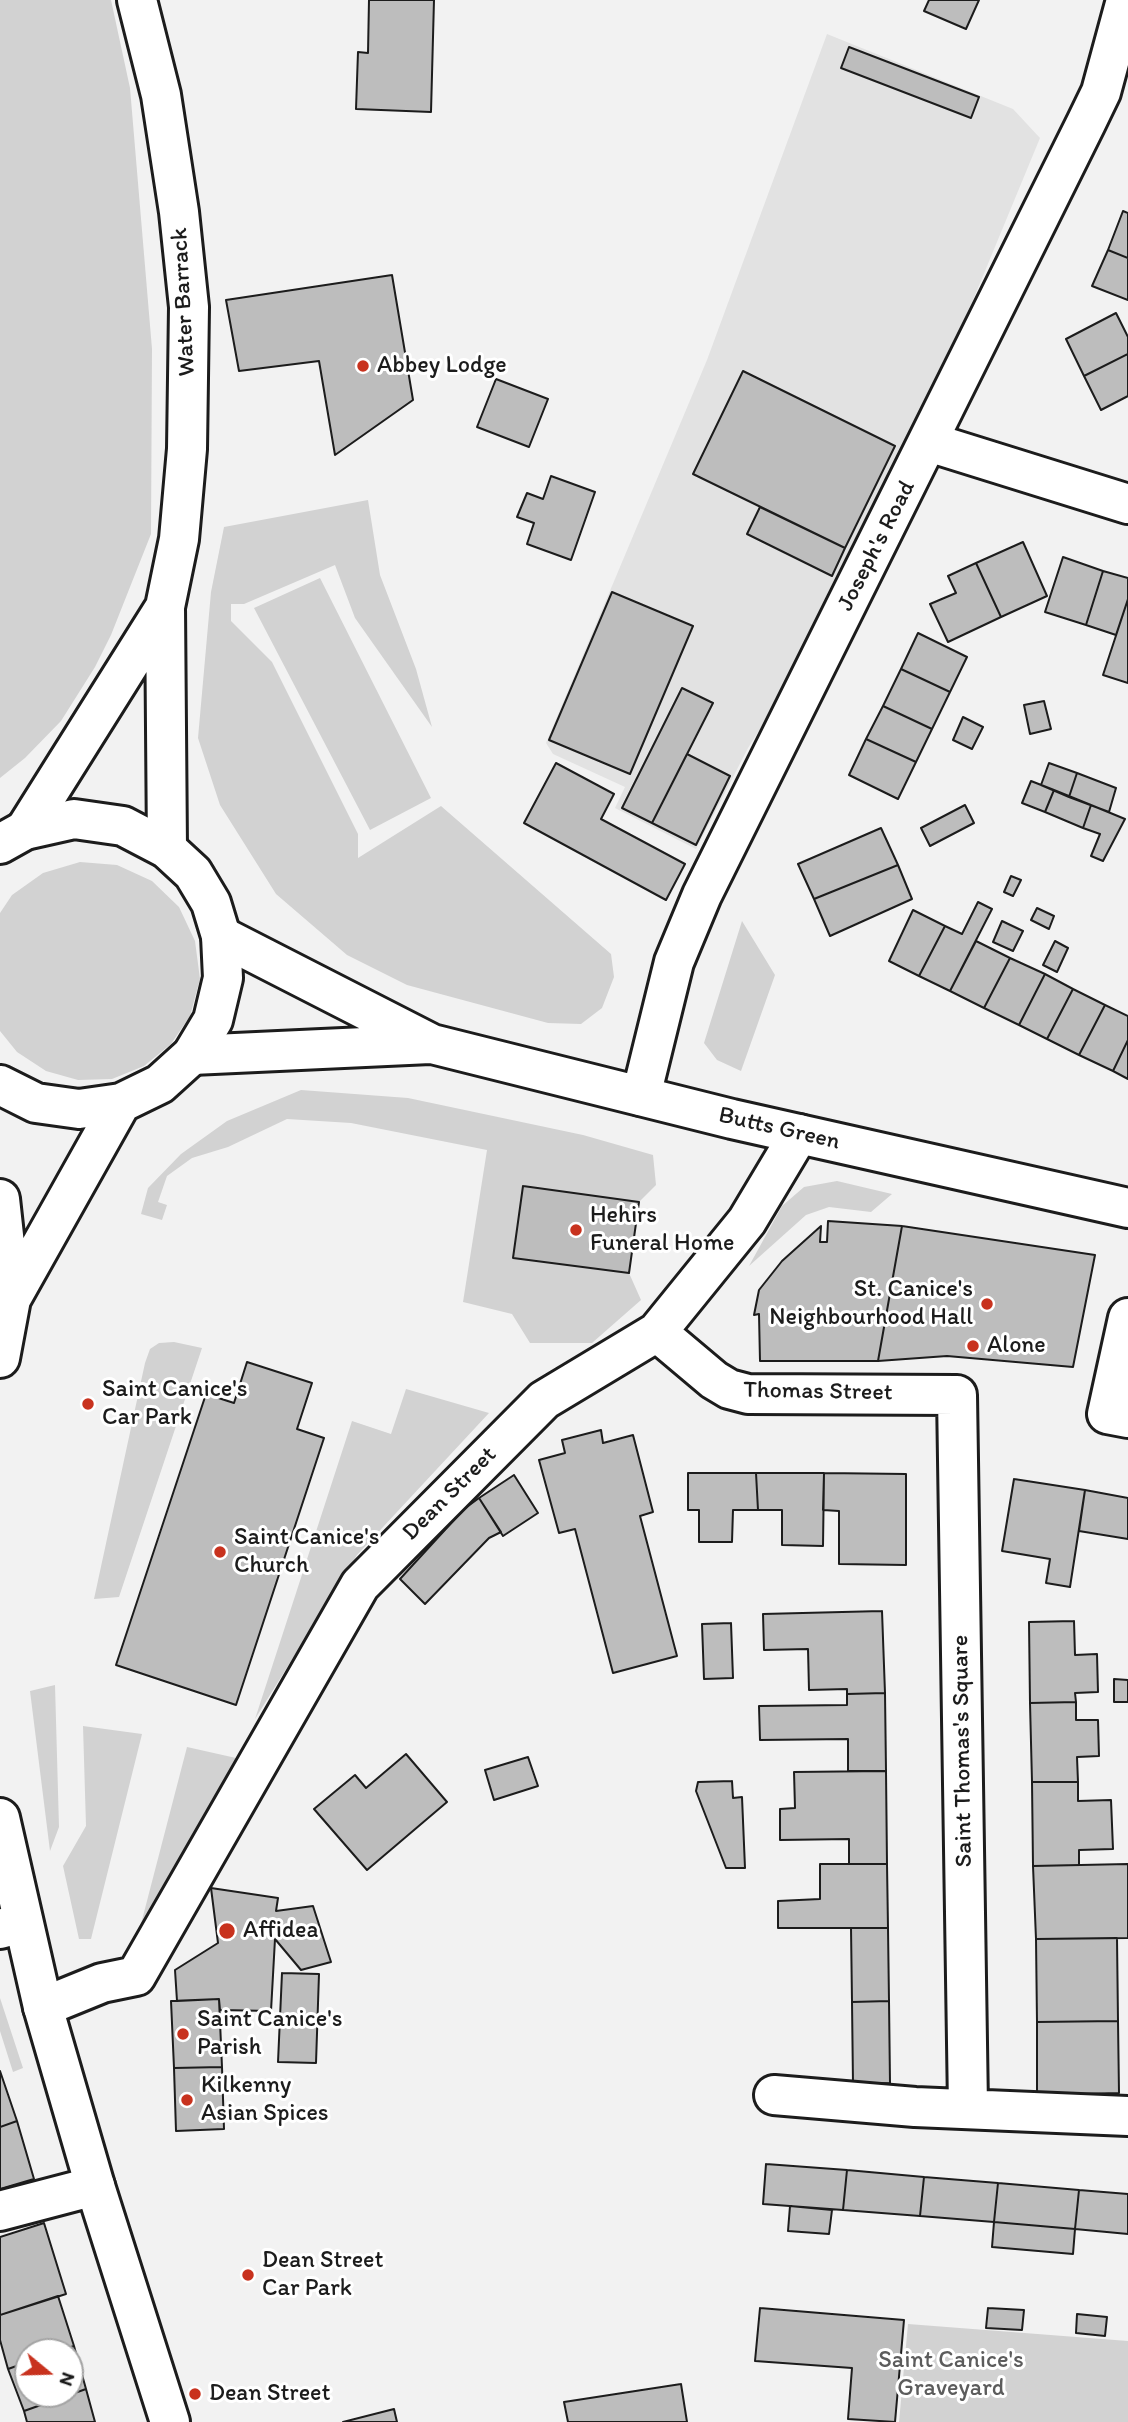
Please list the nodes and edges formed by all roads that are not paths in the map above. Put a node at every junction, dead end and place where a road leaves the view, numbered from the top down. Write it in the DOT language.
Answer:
graph roads {
  1 [pos="137,0"];
  2 [pos="1126,0"];
  3 [pos="929,442"];
  4 [pos="1128,504"];
  5 [pos="165,607"];
  6 [pos="12,837"];
  7 [pos="167,849"];
  8 [pos="221,936"];
  9 [pos="432,1044"];
  10 [pos="192,1055"];
  11 [pos="0,1086"];
  12 [pos="641,1096"];
  13 [pos="121,1103"];
  14 [pos="799,1134"];
  15 [pos="0,1199"];
  16 [pos="1128,1208"];
  17 [pos="10,1299"];
  18 [pos="1128,1318"];
  19 [pos="657,1332"];
  20 [pos="0,1358"];
  21 [pos="957,1395"];
  22 [pos="1128,1418"];
  23 [pos="0,1818"];
  24 [pos="11,1926"];
  25 [pos="43,2007"];
  26 [pos="774,2095"];
  27 [pos="968,2107"];
  28 [pos="1128,2116"];
  29 [pos="95,2186"];
  30 [pos="0,2211"];
  31 [pos="170,2422"];
  1 -- 5 [label="street, Water Barrack"];
  2 -- 3 [label="street, Joseph's Road"];
  3 -- 4 [label="street"];
  3 -- 12 [label="street, Joseph's Road"];
  5 -- 6 [label="street, Water Barrack"];
  5 -- 7 [label="street, Water Barrack"];
  6 -- 7 [label="street"];
  7 -- 8 [label="street"];
  8 -- 9 [label="street, Butts Green"];
  8 -- 10 [label="street"];
  9 -- 10 [label="street, Butts Green"];
  9 -- 12 [label="street, Butts Green"];
  10 -- 13 [label="street"];
  11 -- 13 [label="street"];
  12 -- 14 [label="street, Butts Green"];
  13 -- 17 [label="street"];
  14 -- 16 [label="street, Butts Green"];
  14 -- 19 [label="street, Dean Street"];
  15 -- 17 [label="street"];
  17 -- 20 [label="street"];
  18 -- 22 [label="street"];
  19 -- 21 [label="street, Thomas Street"];
  19 -- 25 [label="street, Dean Street"];
  21 -- 27 [label="street, Saint Thomas's Square"];
  23 -- 24 [label="street"];
  24 -- 25 [label="street"];
  25 -- 29 [label="street"];
  26 -- 27 [label="street"];
  27 -- 28 [label="street"];
  29 -- 30 [label="street"];
  29 -- 31 [label="street"];
}
